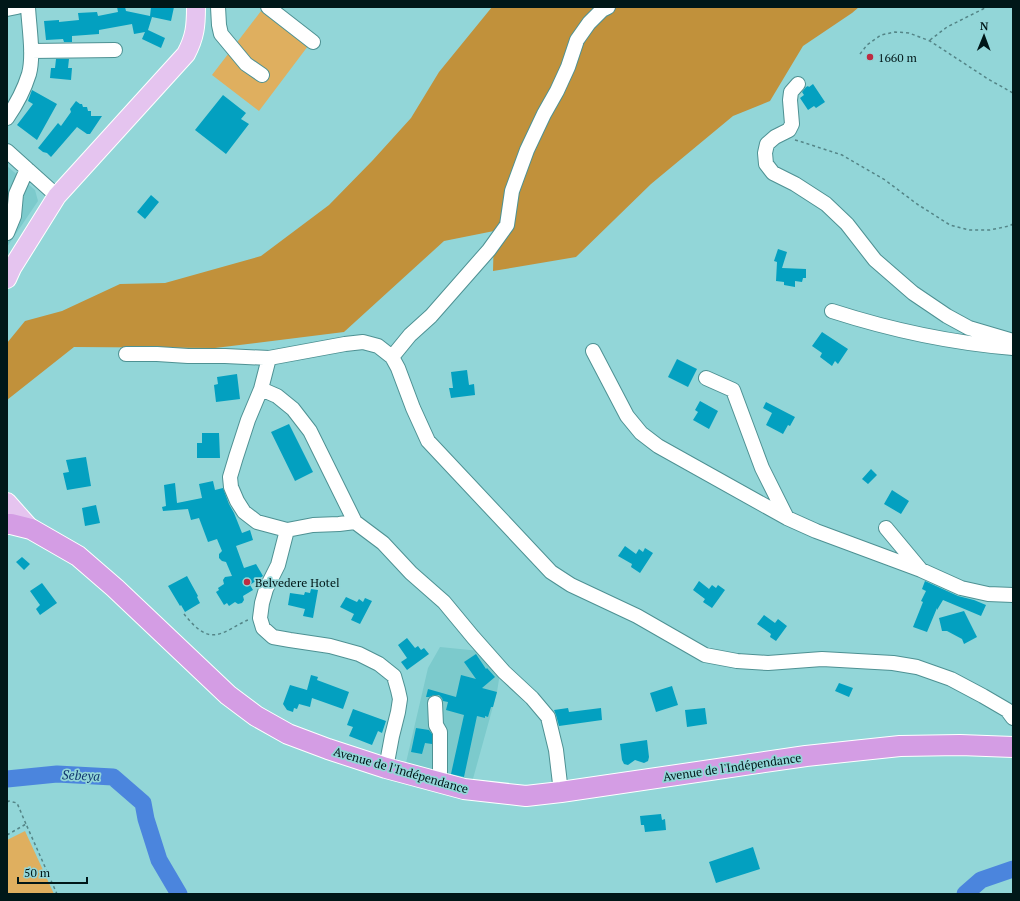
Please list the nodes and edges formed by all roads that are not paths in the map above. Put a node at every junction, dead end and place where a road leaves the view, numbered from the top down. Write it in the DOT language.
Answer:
graph roads {
  1 [pos="17,7"];
  2 [pos="28,7"];
  3 [pos="196,7"];
  4 [pos="218,7"];
  5 [pos="268,7"];
  6 [pos="608,7"];
  7 [pos="7,9"];
  8 [pos="313,42"];
  9 [pos="115,50"];
  10 [pos="31,51"];
  11 [pos="262,75"];
  12 [pos="798,84"];
  13 [pos="7,118"];
  14 [pos="7,151"];
  15 [pos="28,169"];
  16 [pos="57,196"];
  17 [pos="7,233"];
  18 [pos="7,279"];
  19 [pos="832,311"];
  20 [pos="1013,341"];
  21 [pos="1013,348"];
  22 [pos="593,351"];
  23 [pos="126,354"];
  24 [pos="392,357"];
  25 [pos="270,358"];
  26 [pos="706,378"];
  27 [pos="261,389"];
  28 [pos="7,502"];
  29 [pos="787,518"];
  30 [pos="355,522"];
  31 [pos="7,524"];
  32 [pos="886,528"];
  33 [pos="31,529"];
  34 [pos="288,530"];
  35 [pos="921,570"];
  36 [pos="1013,595"];
  37 [pos="435,703"];
  38 [pos="1013,718"];
  39 [pos="1013,747"];
  40 [pos="386,768"];
  41 [pos="437,782"];
  42 [pos="561,792"];
  1 -- 7 [label="street"];
  2 -- 10 [label="street"];
  3 -- 16 [label="main road"];
  4 -- 11 [label="street"];
  5 -- 8 [label="street"];
  6 -- 24 [label="street"];
  9 -- 10 [label="street"];
  10 -- 13 [label="street"];
  12 -- 20 [label="street"];
  14 -- 15 [label="street"];
  15 -- 16 [label="street"];
  15 -- 17 [label="street"];
  16 -- 18 [label="main road"];
  19 -- 21 [label="street"];
  22 -- 29 [label="street"];
  23 -- 25 [label="street"];
  24 -- 25 [label="street"];
  24 -- 38 [label="street"];
  25 -- 27 [label="street"];
  26 -- 29 [label="street"];
  27 -- 30 [label="street"];
  27 -- 34 [label="street"];
  28 -- 33 [label="main road"];
  29 -- 35 [label="street"];
  30 -- 34 [label="street"];
  30 -- 42 [label="street"];
  31 -- 33 [label="highway, Avenue de l'Indépendance"];
  32 -- 35 [label="street"];
  33 -- 40 [label="highway, Avenue de l'Indépendance"];
  34 -- 40 [label="street"];
  35 -- 36 [label="street"];
  37 -- 41 [label="street"];
  39 -- 42 [label="highway, Avenue de l'Indépendance"];
  40 -- 41 [label="highway, Avenue de l'Indépendance"];
  41 -- 42 [label="highway, Avenue de l'Indépendance"];
}
